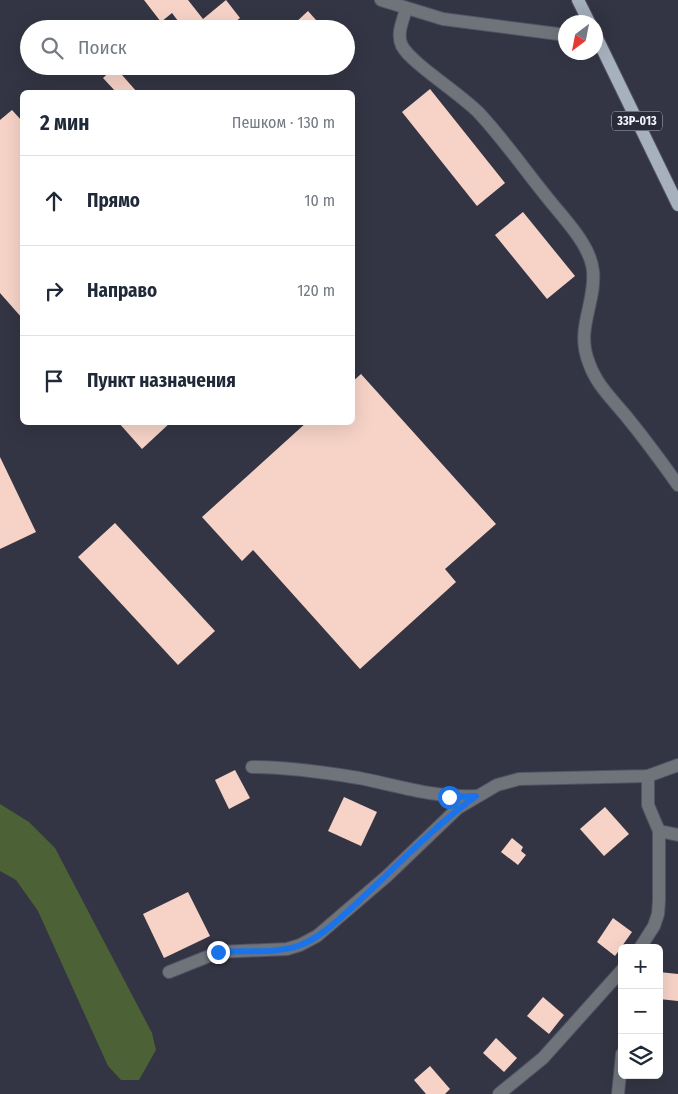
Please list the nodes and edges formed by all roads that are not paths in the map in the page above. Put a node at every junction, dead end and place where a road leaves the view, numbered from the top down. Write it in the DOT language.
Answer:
graph roads {
  1 [pos="381,0"];
  2 [pos="578,0"];
  3 [pos="406,9"];
  4 [pos="586,15"];
  5 [pos="558,34"];
  6 [pos="603,51"];
  7 [pos="678,205"];
  8 [pos="678,485"];
  9 [pos="678,765"];
  10 [pos="252,766"];
  11 [pos="648,776"];
  12 [pos="476,796"];
  13 [pos="659,830"];
  14 [pos="678,835"];
  15 [pos="642,944"];
  16 [pos="169,972"];
  17 [pos="618,974"];
  18 [pos="620,1079"];
  19 [pos="499,1094"];
  20 [pos="618,1094"];
  1 -- 3 [label="street"];
  2 -- 4 [label="main road"];
  3 -- 5 [label="street"];
  3 -- 8 [label="street"];
  6 -- 7 [label="main road, 33Р-013"];
  9 -- 11 [label="street"];
  10 -- 12 [label="street"];
  11 -- 12 [label="street"];
  11 -- 13 [label="street"];
  12 -- 16 [label="street"];
  13 -- 14 [label="street"];
  13 -- 15 [label="street"];
  17 -- 19 [label="street"];
  18 -- 20 [label="street"];
}
